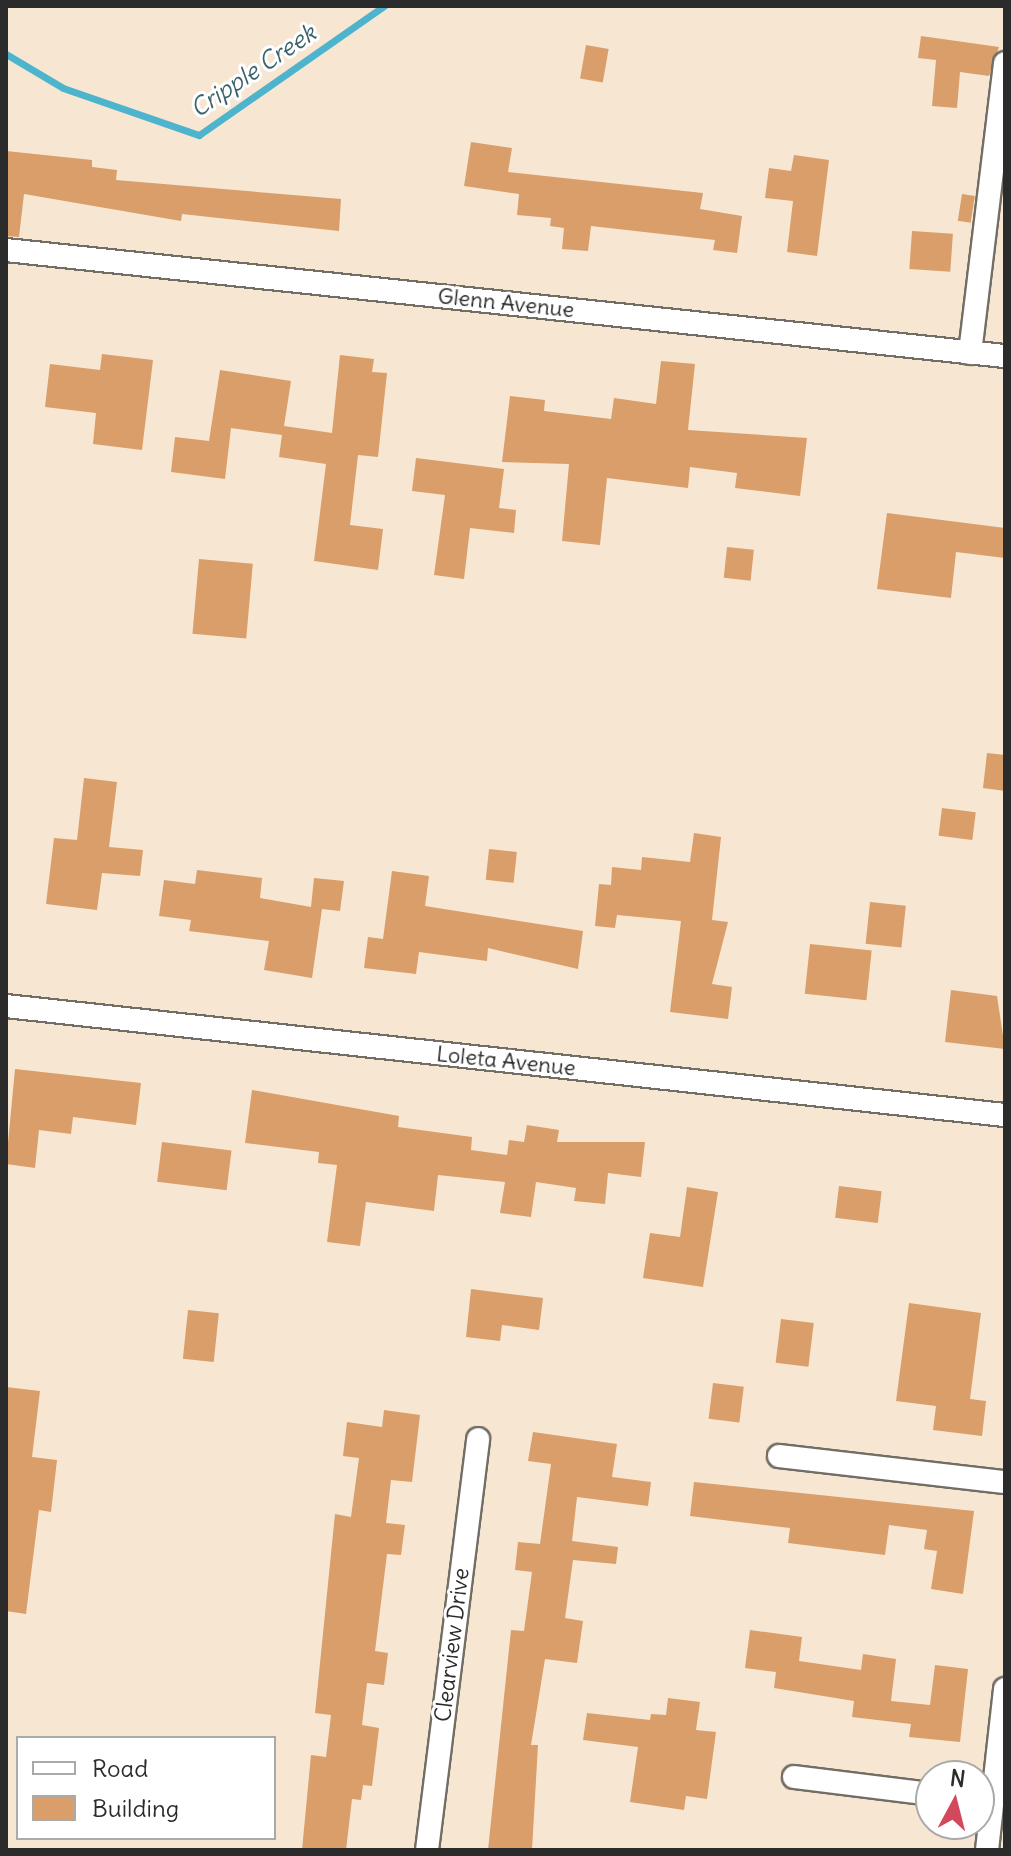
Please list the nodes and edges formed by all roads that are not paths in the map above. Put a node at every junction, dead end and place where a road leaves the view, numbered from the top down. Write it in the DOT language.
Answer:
graph roads {
  1 [pos="1005,63"];
  2 [pos="6,250"];
  3 [pos="970,353"];
  4 [pos="1005,356"];
  5 [pos="6,1006"];
  6 [pos="1005,1115"];
  7 [pos="478,1439"];
  8 [pos="779,1456"];
  9 [pos="1005,1482"];
  10 [pos="1005,1689"];
  11 [pos="993,1760"];
  12 [pos="794,1777"];
  13 [pos="915,1792"];
  14 [pos="427,1850"];
  1 -- 3 [label="street"];
  2 -- 3 [label="street, Glenn Avenue"];
  3 -- 4 [label="street, Glenn Avenue"];
  5 -- 6 [label="street, Loleta Avenue"];
  7 -- 14 [label="street, Clearview Drive"];
  8 -- 9 [label="street"];
  10 -- 11 [label="street"];
  12 -- 13 [label="street"];
}
